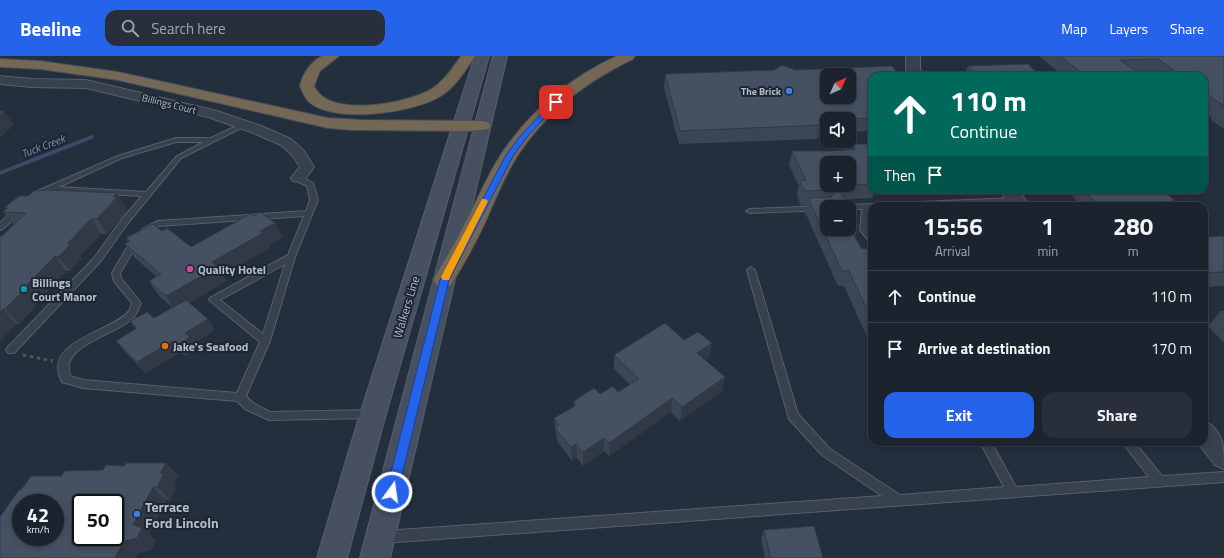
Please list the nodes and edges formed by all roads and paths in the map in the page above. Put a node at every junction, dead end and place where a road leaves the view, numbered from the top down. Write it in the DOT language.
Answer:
graph roads {
  1 [pos="332,56"];
  2 [pos="468,56"];
  3 [pos="482,56"];
  4 [pos="500,56"];
  5 [pos="628,56"];
  6 [pos="913,56"];
  7 [pos="0,63"];
  8 [pos="914,72"];
  9 [pos="0,80"];
  10 [pos="243,125"];
  11 [pos="483,126"];
  12 [pos="461,127"];
  13 [pos="214,140"];
  14 [pos="298,178"];
  15 [pos="50,189"];
  16 [pos="147,194"];
  17 [pos="1015,199"];
  18 [pos="31,200"];
  19 [pos="951,202"];
  20 [pos="866,206"];
  21 [pos="856,207"];
  22 [pos="820,208"];
  23 [pos="20,209"];
  24 [pos="750,211"];
  25 [pos="309,213"];
  26 [pos="0,227"];
  27 [pos="868,234"];
  28 [pos="291,256"];
  29 [pos="751,270"];
  30 [pos="444,280"];
  31 [pos="265,341"];
  32 [pos="11,350"];
  33 [pos="63,361"];
  34 [pos="240,397"];
  35 [pos="373,414"];
  36 [pos="1208,437"];
  37 [pos="987,446"];
  38 [pos="1130,446"];
  39 [pos="1224,457"];
  40 [pos="1224,478"];
  41 [pos="1160,482"];
  42 [pos="1014,493"];
  43 [pos="898,501"];
  44 [pos="378,548"];
  45 [pos="332,558"];
  1 -- 2 [label="highway"];
  3 -- 12 [label="main road, Walkers Line"];
  4 -- 11 [label="main road"];
  5 -- 30 [label="highway"];
  6 -- 8 [label="street"];
  7 -- 12 [label="highway"];
  9 -- 10 [label="street, Billings Court"];
  10 -- 13 [label="lane"];
  10 -- 14 [label="street, Billings Court"];
  11 -- 12 [label="highway"];
  11 -- 30 [label="main road"];
  12 -- 35 [label="main road, Walkers Line"];
  13 -- 15 [label="lane"];
  13 -- 16 [label="lane"];
  14 -- 25 [label="lane"];
  15 -- 16 [label="lane"];
  15 -- 18 [label="lane"];
  16 -- 32 [label="lane"];
  17 -- 19 [label="lane"];
  20 -- 21 [label="lane"];
  20 -- 27 [label="lane"];
  22 -- 24 [label="lane"];
  23 -- 26 [label="lane"];
  25 -- 28 [label="lane"];
  25 -- 33 [label="lane"];
  28 -- 31 [label="lane"];
  28 -- 31 [label="lane"];
  29 -- 43 [label="lane"];
  30 -- 44 [label="main road"];
  31 -- 34 [label="lane"];
  32 -- 33 [label="path"];
  33 -- 34 [label="lane"];
  34 -- 35 [label="lane"];
  35 -- 45 [label="main road, Walkers Line"];
  36 -- 39 [label="street"];
  37 -- 42 [label="lane"];
  38 -- 41 [label="lane"];
  40 -- 41 [label="lane"];
  41 -- 42 [label="lane"];
  42 -- 43 [label="lane"];
  43 -- 44 [label="lane"];
}
